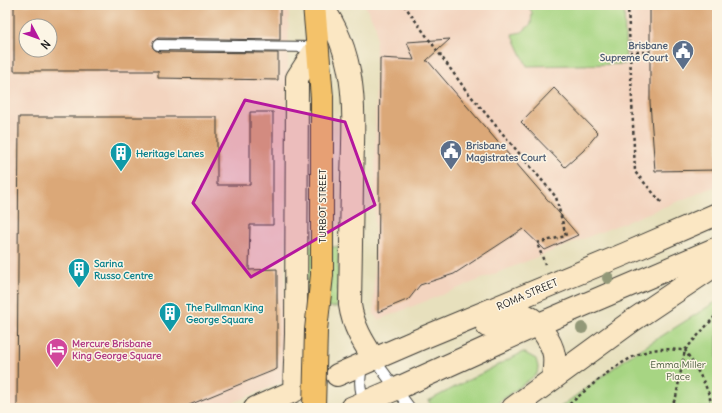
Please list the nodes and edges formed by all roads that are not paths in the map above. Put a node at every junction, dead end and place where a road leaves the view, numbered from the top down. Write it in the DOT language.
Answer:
graph roads {
  1 [pos="314,5"];
  2 [pos="321,5"];
  3 [pos="158,45"];
  4 [pos="317,47"];
  5 [pos="717,214"];
  6 [pos="717,248"];
  7 [pos="717,264"];
  8 [pos="538,324"];
  9 [pos="425,337"];
  10 [pos="368,362"];
  11 [pos="337,375"];
  12 [pos="553,377"];
  13 [pos="396,389"];
  14 [pos="361,406"];
  15 [pos="255,408"];
  16 [pos="314,408"];
  17 [pos="410,408"];
  18 [pos="513,408"];
  1 -- 4 [label="main road, TURBOT STREET"];
  2 -- 10 [label="main road"];
  3 -- 4 [label="lane"];
  4 -- 15 [label="main road"];
  4 -- 16 [label="main road, TURBOT STREET, bridge"];
  5 -- 9 [label="main road, ROMA STREET"];
  6 -- 8 [label="main road"];
  7 -- 12 [label="main road"];
  8 -- 9 [label="main road"];
  8 -- 12 [label="main road"];
  8 -- 13 [label="main road"];
  9 -- 10 [label="main road, ROMA STREET"];
  10 -- 11 [label="main road, ROMA STREET"];
  10 -- 13 [label="lane"];
  10 -- 14 [label="lane"];
  12 -- 18 [label="main road"];
  13 -- 14 [label="main road"];
  13 -- 17 [label="lane"];
}
